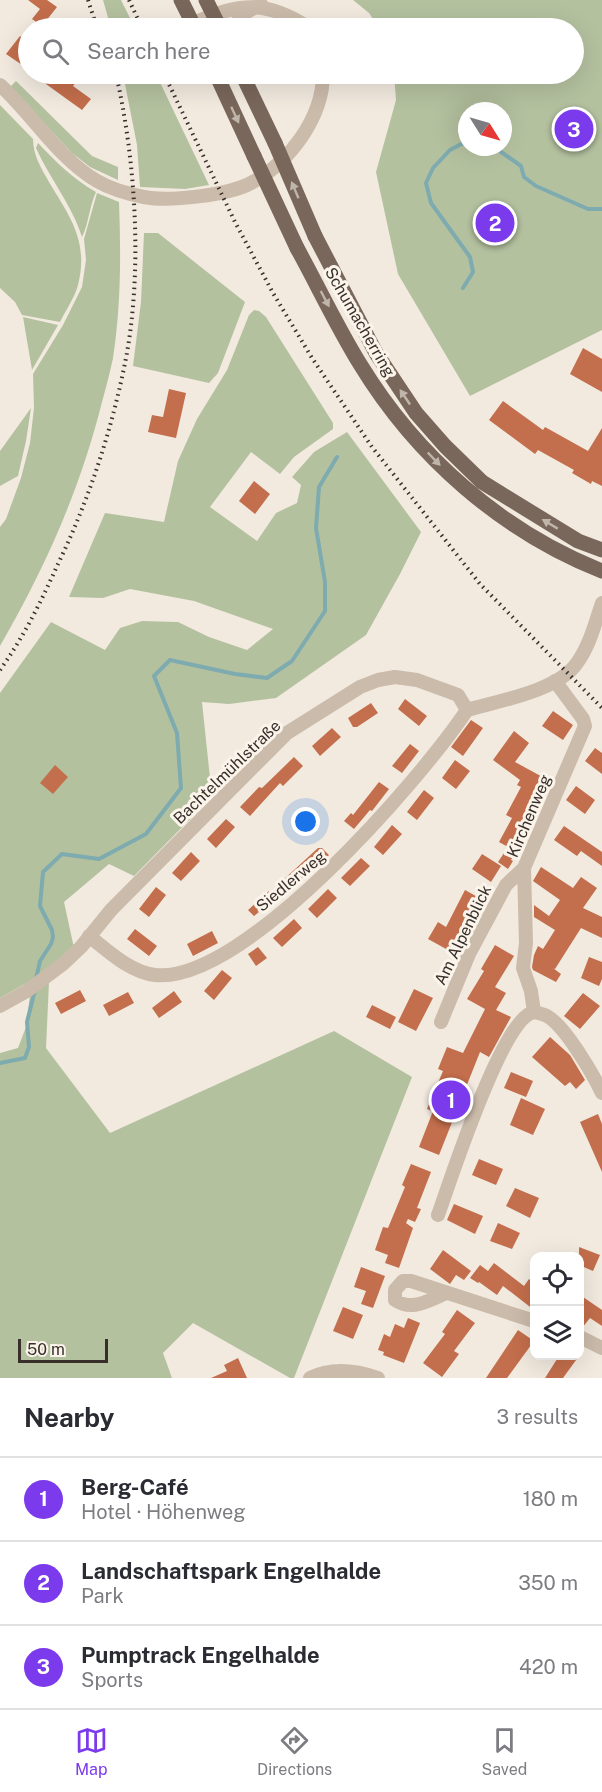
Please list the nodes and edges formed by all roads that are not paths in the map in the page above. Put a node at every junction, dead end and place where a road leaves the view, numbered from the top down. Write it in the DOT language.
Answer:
graph roads {
  1 [pos="181,0"];
  2 [pos="262,1"];
  3 [pos="210,7"];
  4 [pos="189,18"];
  5 [pos="240,18"];
  6 [pos="297,18"];
  7 [pos="221,84"];
  8 [pos="247,84"];
  9 [pos="321,84"];
  10 [pos="0,85"];
  11 [pos="602,550"];
  12 [pos="602,570"];
  13 [pos="602,603"];
  14 [pos="555,681"];
  15 [pos="467,710"];
  16 [pos="524,868"];
  17 [pos="89,936"];
  18 [pos="4,1004"];
  19 [pos="534,1012"];
  20 [pos="441,1022"];
  21 [pos="602,1093"];
  22 [pos="438,1215"];
  23 [pos="447,1293"];
  24 [pos="530,1320"];
  25 [pos="584,1339"];
  26 [pos="602,1348"];
  27 [pos="310,1378"];
  28 [pos="378,1378"];
  1 -- 4 [label="main road"];
  2 -- 3 [label="street"];
  2 -- 5 [label="street"];
  2 -- 6 [label="street"];
  7 -- 12 [label="main road, Schumacherring, one-way, bridge"];
  11 -- 8 [label="main road, Schumacherring, one-way, bridge"];
  9 -- 10 [label="street"];
  13 -- 14 [label="street"];
  14 -- 15 [label="street"];
  14 -- 16 [label="street, Kirchenweg"];
  15 -- 17 [label="street, Bachtelmühlstraße"];
  15 -- 17 [label="street, Siedlerweg"];
  16 -- 19 [label="street, Kirchenweg"];
  16 -- 20 [label="street, Am Alpenblick"];
  17 -- 18 [label="street, Bachtelmühlstraße"];
  19 -- 21 [label="street"];
  19 -- 22 [label="street"];
  23 -- 24 [label="street"];
  25 -- 26 [label="street"];
  27 -- 28 [label="street"];
}
